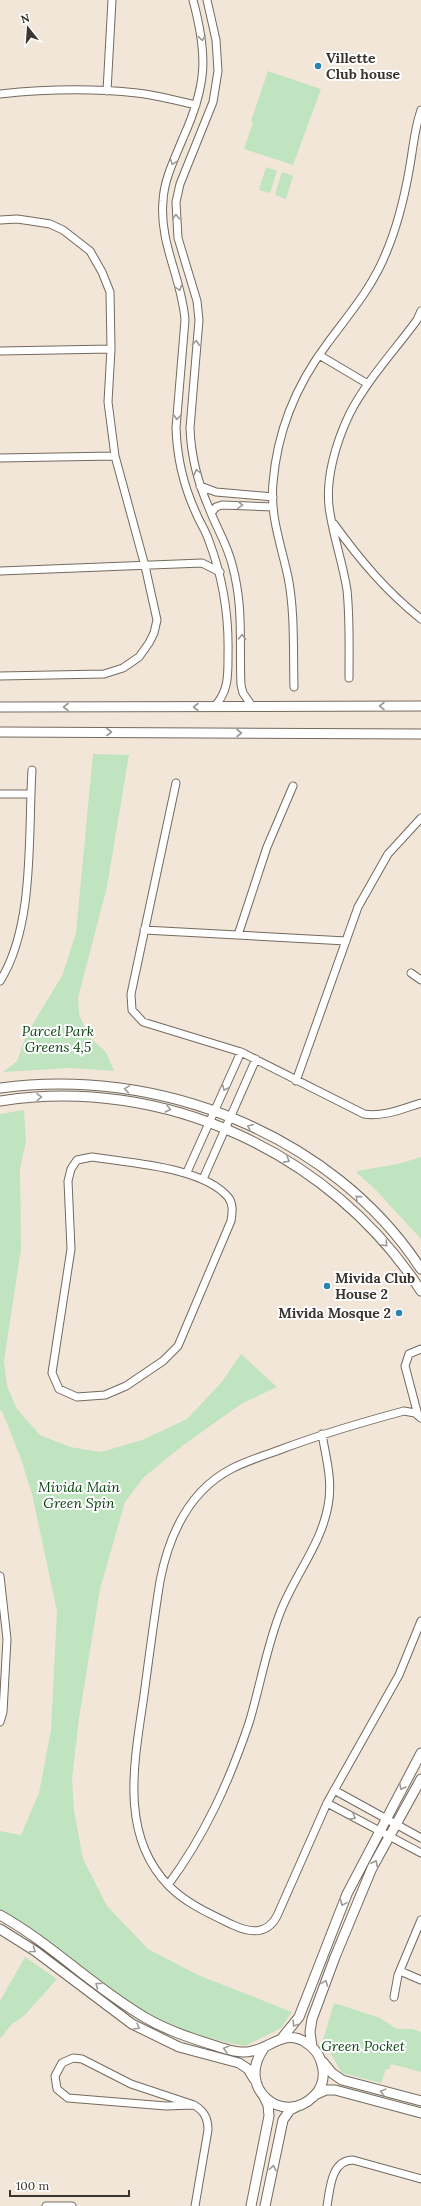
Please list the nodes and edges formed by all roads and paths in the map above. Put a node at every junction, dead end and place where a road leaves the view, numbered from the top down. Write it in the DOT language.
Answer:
graph roads {
  1 [pos="112,0"];
  2 [pos="193,0"];
  3 [pos="207,0"];
  4 [pos="108,91"];
  5 [pos="0,94"];
  6 [pos="196,106"];
  7 [pos="421,110"];
  8 [pos="0,220"];
  9 [pos="421,311"];
  10 [pos="419,322"];
  11 [pos="110,349"];
  12 [pos="0,351"];
  13 [pos="319,355"];
  14 [pos="181,356"];
  15 [pos="195,357"];
  16 [pos="368,384"];
  17 [pos="115,456"];
  18 [pos="0,458"];
  19 [pos="200,486"];
  20 [pos="273,496"];
  21 [pos="273,507"];
  22 [pos="211,513"];
  23 [pos="332,521"];
  24 [pos="145,566"];
  25 [pos="0,571"];
  26 [pos="220,572"];
  27 [pos="421,619"];
  28 [pos="228,661"];
  29 [pos="241,661"];
  30 [pos="0,676"];
  31 [pos="349,678"];
  32 [pos="294,687"];
  33 [pos="252,706"];
  34 [pos="421,706"];
  35 [pos="0,707"];
  36 [pos="214,707"];
  37 [pos="0,732"];
  38 [pos="421,734"];
  39 [pos="32,770"];
  40 [pos="176,783"];
  41 [pos="293,786"];
  42 [pos="0,794"];
  43 [pos="31,794"];
  44 [pos="421,818"];
  45 [pos="144,930"];
  46 [pos="238,935"];
  47 [pos="346,941"];
  48 [pos="411,973"];
  49 [pos="421,980"];
  50 [pos="0,981"];
  51 [pos="241,1052"];
  52 [pos="256,1059"];
  53 [pos="296,1081"];
  54 [pos="0,1088"];
  55 [pos="0,1101"];
  56 [pos="421,1103"];
  57 [pos="214,1112"];
  58 [pos="230,1118"];
  59 [pos="210,1122"];
  60 [pos="225,1128"];
  61 [pos="187,1172"];
  62 [pos="203,1179"];
  63 [pos="421,1269"];
  64 [pos="421,1292"];
  65 [pos="421,1349"];
  66 [pos="420,1417"];
  67 [pos="322,1434"];
  68 [pos="0,1577"];
  69 [pos="421,1621"];
  70 [pos="0,1722"];
  71 [pos="421,1753"];
  72 [pos="421,1779"];
  73 [pos="334,1790"];
  74 [pos="327,1803"];
  75 [pos="386,1819"];
  76 [pos="396,1824"];
  77 [pos="379,1831"];
  78 [pos="389,1836"];
  79 [pos="421,1838"];
  80 [pos="421,1853"];
  81 [pos="168,1885"];
  82 [pos="0,1915"];
  83 [pos="421,1920"];
  84 [pos="0,1929"];
  85 [pos="400,1971"];
  86 [pos="421,1980"];
  87 [pos="394,1997"];
  88 [pos="282,2038"];
  89 [pos="312,2047"];
  90 [pos="264,2048"];
  91 [pos="319,2055"];
  92 [pos="257,2087"];
  93 [pos="314,2096"];
  94 [pos="264,2097"];
  95 [pos="418,2100"];
  96 [pos="305,2103"];
  97 [pos="194,2105"];
  98 [pos="411,2110"];
  99 [pos="421,2113"];
  100 [pos="421,2179"];
  101 [pos="46,2206"];
  102 [pos="72,2206"];
  103 [pos="195,2206"];
  104 [pos="251,2206"];
  105 [pos="266,2206"];
  106 [pos="327,2206"];
  1 -- 4 [label="street"];
  2 -- 6 [label="street, one-way"];
  15 -- 3 [label="street, one-way"];
  4 -- 5 [label="street"];
  4 -- 6 [label="street"];
  6 -- 14 [label="street, one-way"];
  7 -- 13 [label="street"];
  8 -- 11 [label="street"];
  9 -- 10 [label="street"];
  10 -- 16 [label="street"];
  11 -- 12 [label="street"];
  11 -- 17 [label="street"];
  13 -- 16 [label="street"];
  13 -- 20 [label="street"];
  14 -- 15 [label="street"];
  14 -- 26 [label="street, one-way"];
  19 -- 15 [label="street, one-way"];
  16 -- 23 [label="street"];
  17 -- 18 [label="street"];
  17 -- 24 [label="street"];
  19 -- 20 [label="street"];
  19 -- 22 [label="street"];
  20 -- 21 [label="street"];
  22 -- 21 [label="street, one-way"];
  21 -- 32 [label="street"];
  29 -- 22 [label="street, one-way"];
  23 -- 27 [label="street"];
  23 -- 31 [label="street"];
  24 -- 25 [label="street"];
  24 -- 26 [label="street"];
  24 -- 30 [label="street"];
  26 -- 28 [label="street"];
  28 -- 29 [label="street"];
  28 -- 36 [label="street"];
  29 -- 33 [label="street"];
  34 -- 33 [label="street, one-way"];
  33 -- 36 [label="street"];
  36 -- 35 [label="street, one-way"];
  37 -- 38 [label="street, one-way"];
  39 -- 43 [label="street"];
  40 -- 45 [label="street"];
  41 -- 46 [label="street"];
  42 -- 43 [label="street"];
  43 -- 50 [label="street"];
  44 -- 47 [label="street"];
  45 -- 46 [label="street"];
  45 -- 51 [label="street"];
  46 -- 47 [label="street"];
  47 -- 53 [label="street"];
  48 -- 49 [label="street"];
  51 -- 52 [label="street"];
  51 -- 57 [label="street, one-way"];
  52 -- 53 [label="street"];
  52 -- 58 [label="street"];
  53 -- 56 [label="street"];
  57 -- 54 [label="street, one-way"];
  55 -- 59 [label="street, one-way"];
  57 -- 58 [label="street"];
  57 -- 59 [label="street"];
  58 -- 60 [label="street"];
  63 -- 58 [label="street, one-way"];
  59 -- 60 [label="street"];
  59 -- 61 [label="street"];
  60 -- 62 [label="street"];
  60 -- 64 [label="street, one-way"];
  61 -- 62 [label="street"];
  61 -- 62 [label="street"];
  65 -- 66 [label="street"];
  66 -- 67 [label="street"];
  67 -- 81 [label="street"];
  67 -- 81 [label="street"];
  68 -- 70 [label="street"];
  69 -- 73 [label="street"];
  71 -- 75 [label="street, one-way"];
  72 -- 76 [label="street"];
  73 -- 74 [label="street"];
  73 -- 75 [label="street"];
  74 -- 77 [label="street, one-way"];
  74 -- 81 [label="street"];
  75 -- 76 [label="street"];
  75 -- 77 [label="street"];
  76 -- 78 [label="street"];
  76 -- 79 [label="street"];
  77 -- 78 [label="street"];
  77 -- 88 [label="street, one-way"];
  78 -- 80 [label="street"];
  89 -- 78 [label="street, one-way"];
  90 -- 82 [label="street, one-way"];
  83 -- 85 [label="street"];
  84 -- 92 [label="street, one-way"];
  85 -- 86 [label="street"];
  85 -- 87 [label="street"];
  88 -- 89 [label="street"];
  88 -- 90 [label="street"];
  89 -- 91 [label="street"];
  90 -- 92 [label="street"];
  91 -- 93 [label="street"];
  95 -- 91 [label="street, one-way"];
  92 -- 94 [label="street"];
  93 -- 96 [label="street"];
  93 -- 98 [label="street"];
  94 -- 96 [label="street"];
  94 -- 104 [label="street"];
  95 -- 98 [label="street"];
  105 -- 96 [label="street, one-way"];
  97 -- 97 [label="street"];
  97 -- 103 [label="street"];
  98 -- 99 [label="street"];
  100 -- 106 [label="street"];
  101 -- 102 [label="street"];
}
